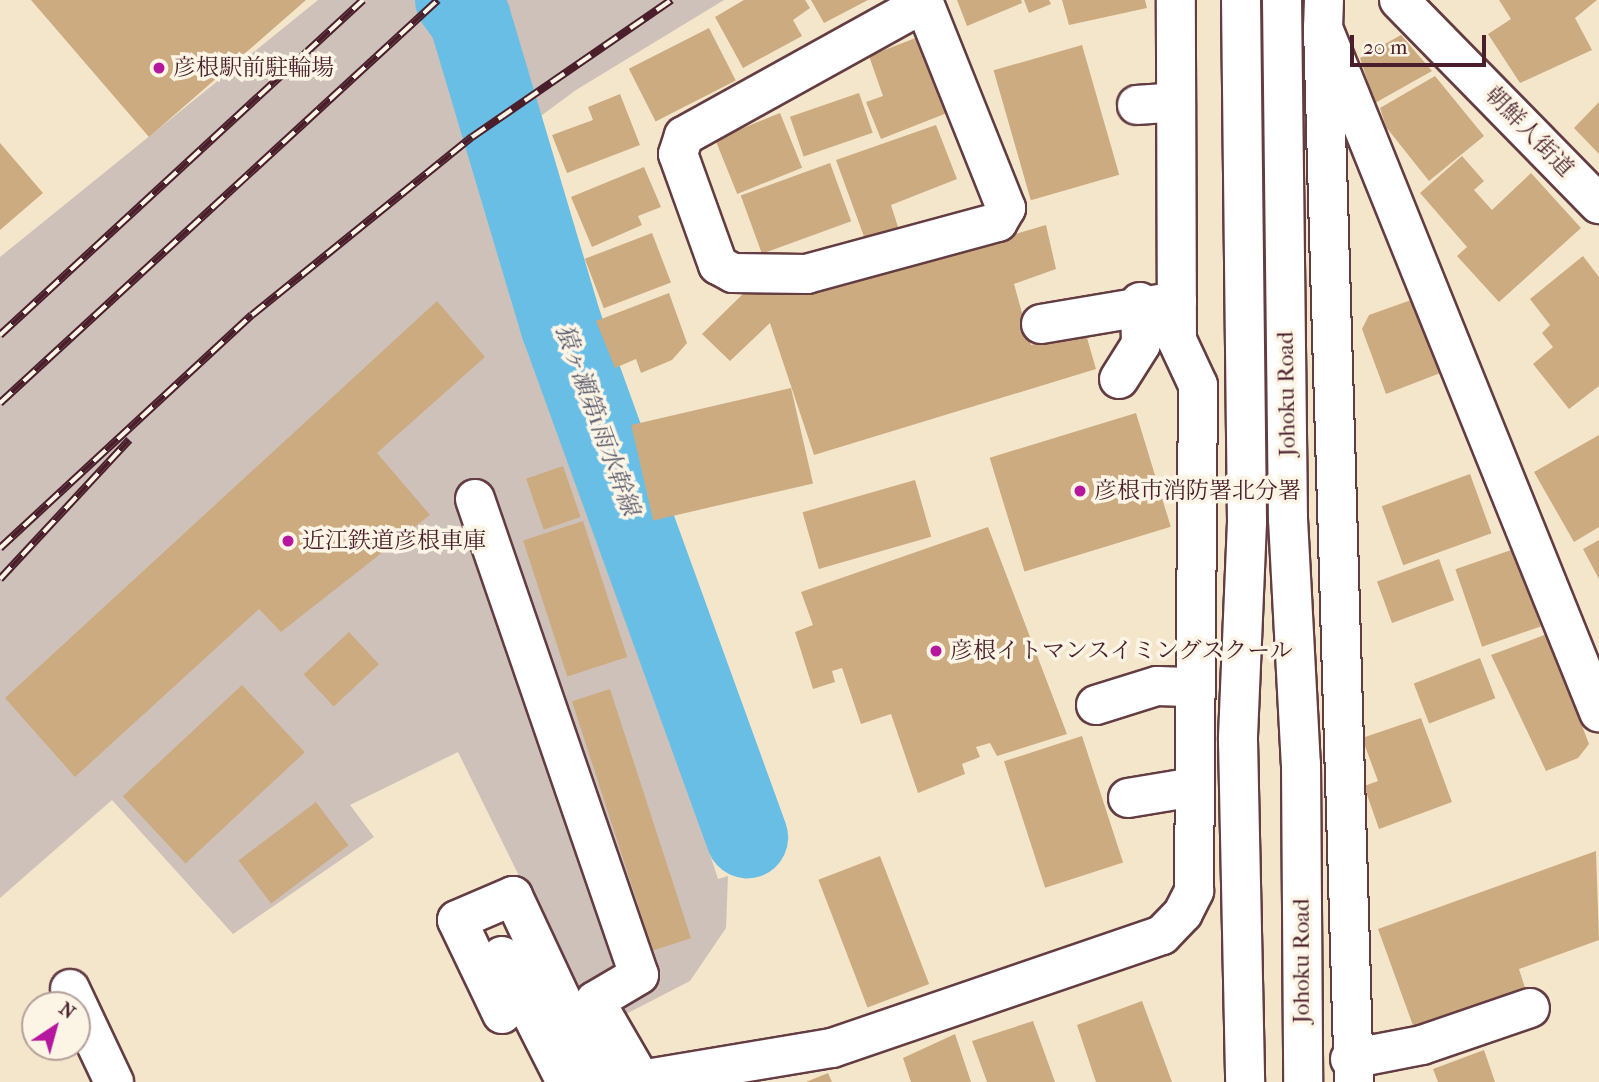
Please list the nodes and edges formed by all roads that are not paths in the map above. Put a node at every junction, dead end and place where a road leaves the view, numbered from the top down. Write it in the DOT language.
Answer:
graph roads {
  1 [pos="1176,0"];
  2 [pos="1241,0"];
  3 [pos="1282,0"];
  4 [pos="1399,0"];
  5 [pos="924,1"];
  6 [pos="1324,14"];
  7 [pos="1176,102"];
  8 [pos="1137,105"];
  9 [pos="1599,204"];
  10 [pos="1159,301"];
  11 [pos="1041,324"];
  12 [pos="1119,379"];
  13 [pos="475,499"];
  14 [pos="1195,687"];
  15 [pos="1096,705"];
  16 [pos="1599,712"];
  17 [pos="1194,787"];
  18 [pos="1128,799"];
  19 [pos="480,910"];
  20 [pos="70,989"];
  21 [pos="1530,1008"];
  22 [pos="502,1014"];
  23 [pos="1352,1070"];
  24 [pos="634,1079"];
  25 [pos="114,1082"];
  26 [pos="566,1082"];
  27 [pos="600,1082"];
  28 [pos="1245,1082"];
  29 [pos="1303,1082"];
  1 -- 7 [label="street"];
  2 -- 28 [label="street, Johoku Road"];
  3 -- 29 [label="street, Johoku Road"];
  4 -- 9 [label="street, 朝鮮人街道"];
  5 -- 5 [label="street"];
  6 -- 16 [label="street"];
  6 -- 23 [label="street"];
  7 -- 8 [label="street"];
  7 -- 10 [label="street"];
  10 -- 11 [label="street"];
  10 -- 12 [label="street"];
  10 -- 14 [label="street"];
  13 -- 24 [label="street"];
  14 -- 15 [label="street"];
  14 -- 17 [label="street"];
  17 -- 18 [label="street"];
  17 -- 24 [label="street"];
  19 -- 22 [label="street"];
  19 -- 26 [label="street"];
  19 -- 27 [label="street"];
  20 -- 25 [label="street"];
  21 -- 23 [label="street"];
}
